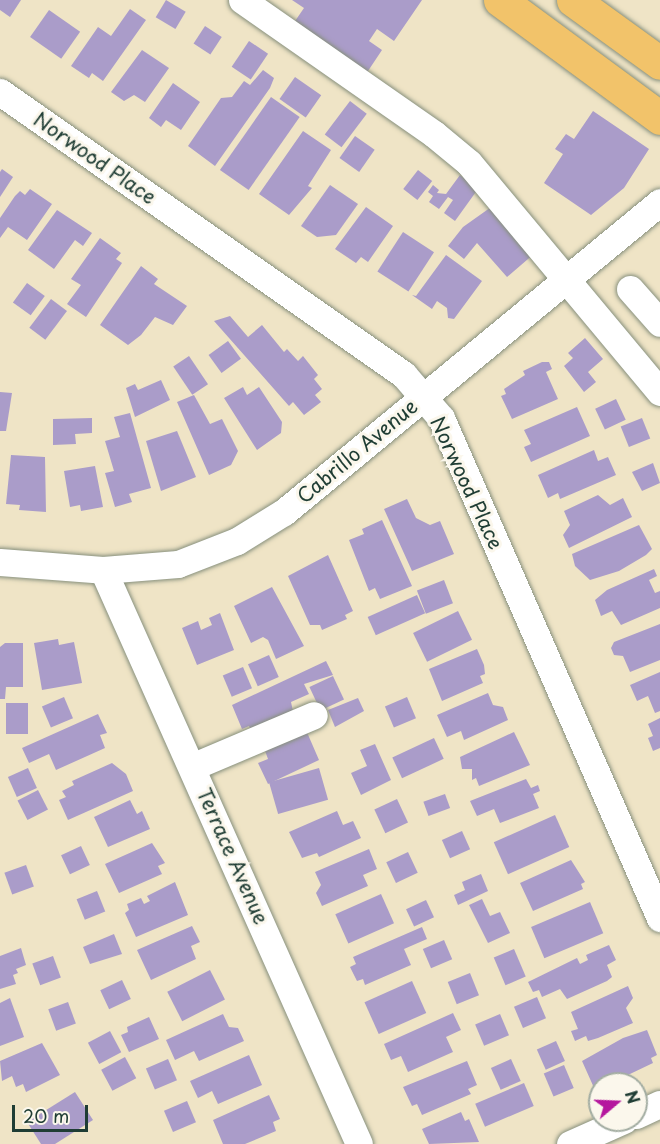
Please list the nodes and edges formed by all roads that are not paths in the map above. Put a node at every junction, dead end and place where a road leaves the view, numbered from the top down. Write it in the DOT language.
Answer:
graph roads {
  1 [pos="242,0"];
  2 [pos="500,0"];
  3 [pos="573,0"];
  4 [pos="660,63"];
  5 [pos="0,92"];
  6 [pos="660,118"];
  7 [pos="660,202"];
  8 [pos="566,277"];
  9 [pos="630,289"];
  10 [pos="660,323"];
  11 [pos="660,392"];
  12 [pos="422,396"];
  13 [pos="0,562"];
  14 [pos="104,570"];
  15 [pos="314,715"];
  16 [pos="194,766"];
  17 [pos="660,918"];
  18 [pos="597,1132"];
  19 [pos="359,1144"];
  20 [pos="570,1144"];
  1 -- 8 [label="street"];
  2 -- 6 [label="main road"];
  3 -- 4 [label="main road"];
  5 -- 12 [label="street, Norwood Place"];
  7 -- 8 [label="street, Cabrillo Avenue"];
  8 -- 11 [label="street"];
  8 -- 12 [label="street, Cabrillo Avenue"];
  9 -- 10 [label="street"];
  12 -- 14 [label="street, Cabrillo Avenue"];
  12 -- 17 [label="street, Norwood Place"];
  13 -- 14 [label="street, Cabrillo Avenue"];
  14 -- 16 [label="street, Terrace Avenue"];
  15 -- 16 [label="street"];
  16 -- 19 [label="street, Terrace Avenue"];
  18 -- 20 [label="street"];
}
